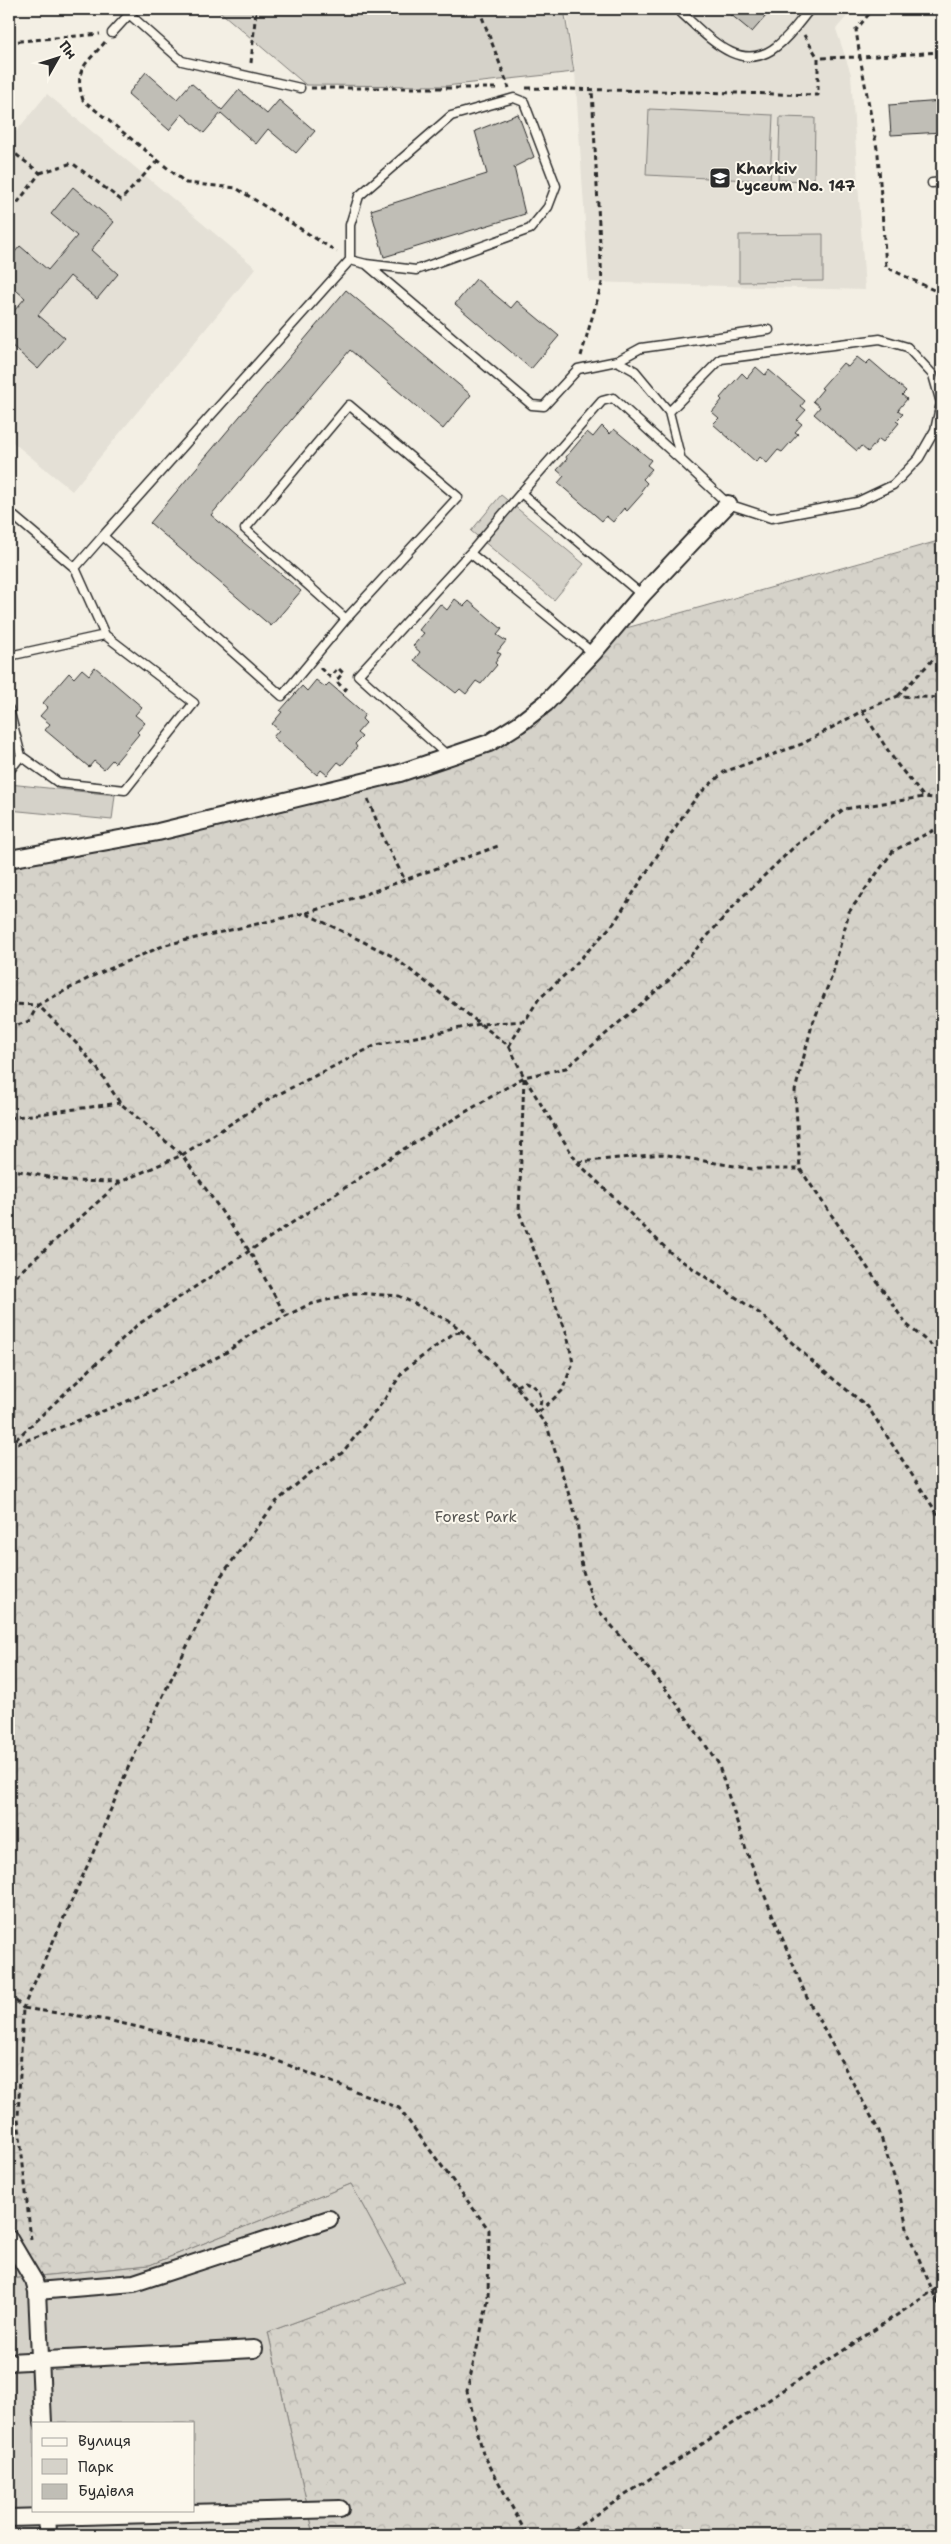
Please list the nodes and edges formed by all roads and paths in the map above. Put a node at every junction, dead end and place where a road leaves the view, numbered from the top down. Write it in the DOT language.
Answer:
graph roads {
  1 [pos="256,9"];
  2 [pos="479,9"];
  3 [pos="677,9"];
  4 [pos="810,9"];
  5 [pos="874,9"];
  6 [pos="131,11"];
  7 [pos="798,23"];
  8 [pos="112,33"];
  9 [pos="9,42"];
  10 [pos="942,52"];
  11 [pos="860,57"];
  12 [pos="818,58"];
  13 [pos="250,76"];
  14 [pos="300,88"];
  15 [pos="509,88"];
  16 [pos="592,89"];
  17 [pos="9,149"];
  18 [pos="158,160"];
  19 [pos="40,173"];
  20 [pos="942,182"];
  21 [pos="932,183"];
  22 [pos="9,214"];
  23 [pos="350,260"];
  24 [pos="366,264"];
  25 [pos="942,294"];
  26 [pos="770,330"];
  27 [pos="617,361"];
  28 [pos="578,369"];
  29 [pos="669,412"];
  30 [pos="681,460"];
  31 [pos="521,493"];
  32 [pos="728,504"];
  33 [pos="9,512"];
  34 [pos="103,536"];
  35 [pos="470,553"];
  36 [pos="75,568"];
  37 [pos="642,596"];
  38 [pos="346,619"];
  39 [pos="105,635"];
  40 [pos="942,650"];
  41 [pos="593,653"];
  42 [pos="9,656"];
  43 [pos="318,666"];
  44 [pos="336,681"];
  45 [pos="898,696"];
  46 [pos="942,698"];
  47 [pos="9,709"];
  48 [pos="862,711"];
  49 [pos="21,756"];
  50 [pos="449,758"];
  51 [pos="9,771"];
  52 [pos="364,781"];
  53 [pos="924,797"];
  54 [pos="942,799"];
  55 [pos="942,826"];
  56 [pos="501,844"];
  57 [pos="9,859"];
  58 [pos="405,880"];
  59 [pos="305,913"];
  60 [pos="9,1004"];
  61 [pos="38,1006"];
  62 [pos="524,1021"];
  63 [pos="480,1024"];
  64 [pos="9,1028"];
  65 [pos="509,1046"];
  66 [pos="524,1077"];
  67 [pos="120,1103"];
  68 [pos="9,1118"];
  69 [pos="182,1155"];
  70 [pos="578,1162"];
  71 [pos="9,1169"];
  72 [pos="800,1169"];
  73 [pos="120,1182"];
  74 [pos="250,1252"];
  75 [pos="9,1282"];
  76 [pos="286,1316"];
  77 [pos="463,1332"];
  78 [pos="942,1354"];
  79 [pos="516,1386"];
  80 [pos="538,1412"];
  81 [pos="9,1447"];
  82 [pos="942,1522"];
  83 [pos="9,1994"];
  84 [pos="23,2008"];
  85 [pos="329,2219"];
  86 [pos="9,2239"];
  87 [pos="32,2242"];
  88 [pos="942,2285"];
  89 [pos="37,2290"];
  90 [pos="932,2290"];
  91 [pos="942,2313"];
  92 [pos="254,2349"];
  93 [pos="40,2359"];
  94 [pos="9,2362"];
  95 [pos="43,2422"];
  96 [pos="340,2509"];
  97 [pos="195,2511"];
  98 [pos="120,2512"];
  99 [pos="47,2513"];
  100 [pos="9,2518"];
  101 [pos="48,2535"];
  102 [pos="527,2535"];
  103 [pos="564,2535"];
  1 -- 13 [label="path"];
  2 -- 15 [label="path"];
  3 -- 7 [label="lane"];
  4 -- 7 [label="lane"];
  5 -- 11 [label="path"];
  6 -- 8 [label="lane"];
  6 -- 13 [label="lane"];
  7 -- 12 [label="path"];
  8 -- 9 [label="path"];
  8 -- 18 [label="path"];
  10 -- 11 [label="path"];
  11 -- 12 [label="path"];
  11 -- 25 [label="path"];
  12 -- 16 [label="path"];
  13 -- 14 [label="lane"];
  14 -- 15 [label="path"];
  15 -- 16 [label="path"];
  16 -- 28 [label="path"];
  17 -- 19 [label="path"];
  18 -- 19 [label="path"];
  18 -- 23 [label="path"];
  19 -- 22 [label="path"];
  20 -- 21 [label="lane"];
  23 -- 24 [label="lane"];
  23 -- 24 [label="lane"];
  23 -- 34 [label="lane"];
  24 -- 28 [label="lane"];
  26 -- 27 [label="lane"];
  27 -- 28 [label="lane"];
  27 -- 29 [label="lane"];
  29 -- 30 [label="lane"];
  29 -- 32 [label="lane"];
  30 -- 31 [label="lane"];
  30 -- 32 [label="lane"];
  31 -- 35 [label="lane"];
  31 -- 37 [label="lane"];
  32 -- 37 [label="street"];
  33 -- 36 [label="lane"];
  34 -- 36 [label="lane"];
  34 -- 38 [label="lane"];
  35 -- 41 [label="lane"];
  35 -- 50 [label="lane"];
  36 -- 39 [label="lane"];
  37 -- 41 [label="street"];
  38 -- 38 [label="lane"];
  39 -- 42 [label="lane"];
  39 -- 49 [label="lane"];
  40 -- 45 [label="path"];
  41 -- 50 [label="street"];
  43 -- 44 [label="path"];
  45 -- 46 [label="path"];
  45 -- 48 [label="path"];
  47 -- 49 [label="lane"];
  48 -- 53 [label="path"];
  48 -- 62 [label="path"];
  49 -- 51 [label="lane"];
  50 -- 52 [label="street"];
  52 -- 57 [label="street"];
  52 -- 58 [label="path"];
  53 -- 54 [label="path"];
  53 -- 66 [label="path"];
  55 -- 72 [label="path"];
  56 -- 58 [label="path"];
  58 -- 59 [label="path"];
  59 -- 61 [label="path"];
  59 -- 63 [label="path"];
  60 -- 61 [label="path"];
  61 -- 64 [label="path"];
  61 -- 67 [label="path"];
  62 -- 63 [label="path"];
  62 -- 65 [label="path"];
  63 -- 65 [label="path"];
  63 -- 69 [label="path"];
  65 -- 66 [label="path"];
  66 -- 70 [label="path"];
  66 -- 74 [label="path"];
  66 -- 80 [label="path"];
  67 -- 68 [label="path"];
  67 -- 69 [label="path"];
  69 -- 73 [label="path"];
  69 -- 74 [label="path"];
  70 -- 72 [label="path"];
  70 -- 82 [label="path"];
  71 -- 73 [label="path"];
  72 -- 78 [label="path"];
  73 -- 75 [label="path"];
  74 -- 76 [label="path"];
  74 -- 81 [label="path"];
  76 -- 77 [label="path"];
  76 -- 81 [label="path"];
  77 -- 79 [label="path"];
  77 -- 84 [label="path"];
  79 -- 80 [label="path"];
  79 -- 80 [label="path"];
  80 -- 90 [label="path"];
  83 -- 84 [label="path"];
  84 -- 87 [label="path"];
  84 -- 102 [label="path"];
  85 -- 89 [label="street"];
  86 -- 89 [label="street"];
  88 -- 90 [label="path"];
  89 -- 93 [label="street"];
  90 -- 91 [label="path"];
  90 -- 103 [label="path"];
  92 -- 93 [label="street"];
  93 -- 94 [label="street"];
  93 -- 95 [label="street"];
  96 -- 97 [label="street"];
  98 -- 99 [label="street"];
  99 -- 100 [label="street"];
  99 -- 101 [label="street"];
}
